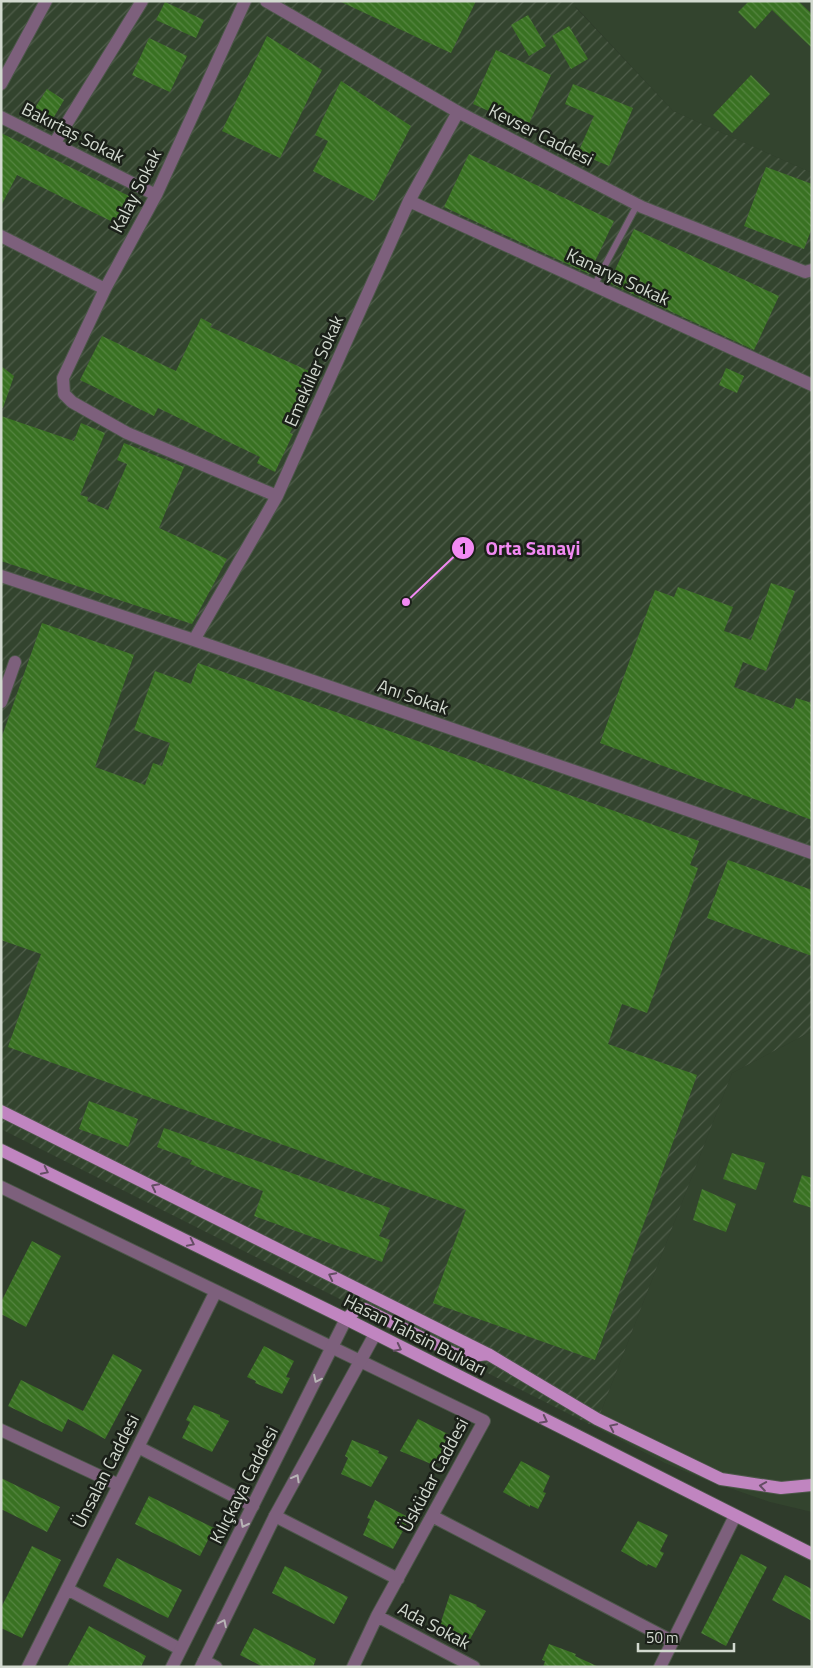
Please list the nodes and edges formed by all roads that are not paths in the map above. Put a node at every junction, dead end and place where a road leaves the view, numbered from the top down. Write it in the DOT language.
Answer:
graph roads {
  1 [pos="46,1"];
  2 [pos="142,1"];
  3 [pos="245,1"];
  4 [pos="266,1"];
  5 [pos="1,84"];
  6 [pos="458,112"];
  7 [pos="1,117"];
  8 [pos="54,144"];
  9 [pos="156,194"];
  10 [pos="409,202"];
  11 [pos="637,205"];
  12 [pos="1,236"];
  13 [pos="812,270"];
  14 [pos="594,286"];
  15 [pos="105,289"];
  16 [pos="812,385"];
  17 [pos="277,496"];
  18 [pos="1,576"];
  19 [pos="194,640"];
  20 [pos="15,662"];
  21 [pos="1,702"];
  22 [pos="812,853"];
  23 [pos="1,1111"];
  24 [pos="1,1150"];
  25 [pos="1,1187"];
  26 [pos="216,1291"];
  27 [pos="346,1320"];
  28 [pos="374,1336"];
  29 [pos="332,1348"];
  30 [pos="488,1354"];
  31 [pos="360,1362"];
  32 [pos="1,1430"];
  33 [pos="138,1447"];
  34 [pos="119,1485"];
  35 [pos="812,1485"];
  36 [pos="253,1506"];
  37 [pos="275,1516"];
  38 [pos="432,1516"];
  39 [pos="736,1516"];
  40 [pos="812,1554"];
  41 [pos="398,1579"];
  42 [pos="67,1589"];
  43 [pos="377,1616"];
  44 [pos="672,1641"];
  45 [pos="180,1648"];
  46 [pos="203,1664"];
  47 [pos="28,1667"];
  48 [pos="172,1667"];
  49 [pos="216,1667"];
  50 [pos="353,1667"];
  51 [pos="474,1667"];
  52 [pos="660,1667"];
  1 -- 5 [label="street"];
  2 -- 8 [label="street"];
  3 -- 9 [label="street, Kalay Sokak"];
  4 -- 6 [label="street, Kevser Caddesi"];
  6 -- 10 [label="street, Emekliler Sokak"];
  6 -- 11 [label="street, Kevser Caddesi"];
  7 -- 8 [label="street, Bakırtaş Sokak"];
  8 -- 9 [label="street, Bakırtaş Sokak"];
  9 -- 15 [label="street, Kalay Sokak"];
  10 -- 14 [label="street, Kanarya Sokak"];
  10 -- 17 [label="street, Emekliler Sokak"];
  11 -- 13 [label="street, Kevser Caddesi"];
  11 -- 14 [label="lane"];
  12 -- 15 [label="street"];
  14 -- 16 [label="street, Kanarya Sokak"];
  15 -- 17 [label="street, Kalay Sokak"];
  17 -- 19 [label="street, Emekliler Sokak"];
  18 -- 19 [label="street, Anı Sokak"];
  19 -- 22 [label="street, Anı Sokak"];
  20 -- 21 [label="street"];
  30 -- 23 [label="main road, Hasan Tahsin Bulvarı, one-way"];
  24 -- 27 [label="main road, Hasan Tahsin Bulvarı, one-way"];
  25 -- 26 [label="street, Üsküdar Caddesi"];
  26 -- 29 [label="street, Üsküdar Caddesi"];
  26 -- 33 [label="street, Ünsalan Caddesi"];
  27 -- 28 [label="main road, Hasan Tahsin Bulvarı"];
  27 -- 29 [label="street, Kılıçkaya Caddesi"];
  27 -- 30 [label="main road"];
  28 -- 31 [label="street"];
  28 -- 39 [label="main road, Hasan Tahsin Bulvarı, one-way"];
  29 -- 31 [label="street, Üsküdar Caddesi"];
  29 -- 36 [label="street, Kılıçkaya Caddesi, one-way"];
  35 -- 30 [label="main road, Hasan Tahsin Bulvarı, one-way"];
  37 -- 31 [label="street, one-way"];
  31 -- 38 [label="street, Üsküdar Caddesi"];
  32 -- 34 [label="street"];
  33 -- 34 [label="street, Ünsalan Caddesi"];
  33 -- 36 [label="street"];
  34 -- 42 [label="street, Ünsalan Caddesi"];
  36 -- 45 [label="street, Kılıçkaya Caddesi, one-way"];
  37 -- 41 [label="street"];
  46 -- 37 [label="street, one-way"];
  38 -- 41 [label="street, Üsküdar Caddesi"];
  38 -- 44 [label="street"];
  39 -- 40 [label="main road, Hasan Tahsin Bulvarı"];
  39 -- 44 [label="street"];
  41 -- 43 [label="street, Üsküdar Caddesi"];
  42 -- 45 [label="street"];
  42 -- 47 [label="street, Ünsalan Caddesi"];
  43 -- 50 [label="street, Üsküdar Caddesi"];
  43 -- 51 [label="street, Ada Sokak"];
  44 -- 52 [label="street"];
  45 -- 48 [label="street, Kılıçkaya Caddesi"];
  46 -- 49 [label="street"];
}
